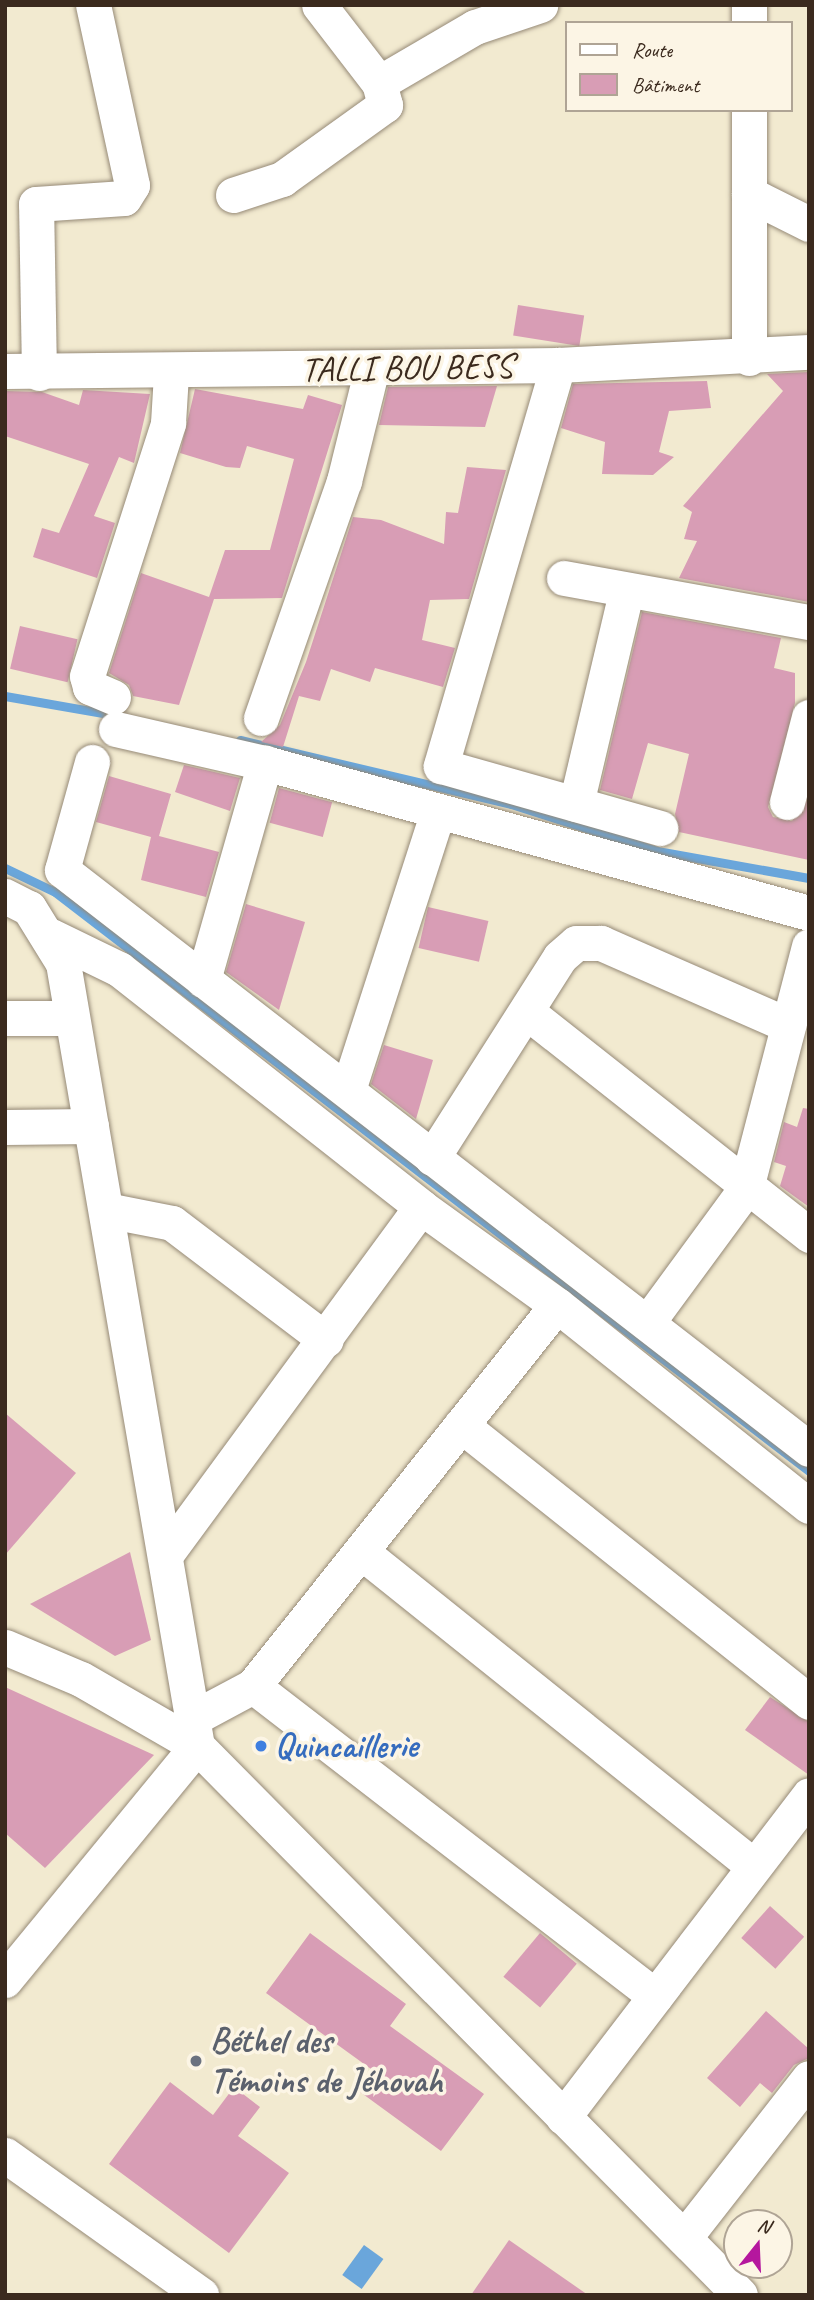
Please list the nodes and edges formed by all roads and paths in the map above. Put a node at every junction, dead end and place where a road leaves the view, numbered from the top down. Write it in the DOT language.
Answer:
graph roads {
  1 [pos="93,5"];
  2 [pos="319,5"];
  3 [pos="540,5"];
  4 [pos="379,83"];
  5 [pos="749,112"];
  6 [pos="749,194"];
  7 [pos="233,195"];
  8 [pos="809,224"];
  9 [pos="809,352"];
  10 [pos="749,358"];
  11 [pos="558,365"];
  12 [pos="372,368"];
  13 [pos="22,372"];
  14 [pos="171,374"];
  15 [pos="564,578"];
  16 [pos="626,593"];
  17 [pos="809,622"];
  18 [pos="809,717"];
  19 [pos="261,718"];
  20 [pos="92,762"];
  21 [pos="265,763"];
  22 [pos="787,802"];
  23 [pos="576,804"];
  24 [pos="437,814"];
  25 [pos="660,828"];
  26 [pos="5,896"];
  27 [pos="809,913"];
  28 [pos="51,936"];
  29 [pos="809,946"];
  30 [pos="202,980"];
  31 [pos="527,1012"];
  32 [pos="5,1018"];
  33 [pos="71,1018"];
  34 [pos="788,1025"];
  35 [pos="348,1090"];
  36 [pos="91,1126"];
  37 [pos="5,1127"];
  38 [pos="432,1158"];
  39 [pos="746,1188"];
  40 [pos="421,1207"];
  41 [pos="106,1210"];
  42 [pos="809,1235"];
  43 [pos="557,1305"];
  44 [pos="647,1324"];
  45 [pos="326,1340"];
  46 [pos="461,1425"];
  47 [pos="809,1449"];
  48 [pos="809,1506"];
  49 [pos="167,1553"];
  50 [pos="364,1554"];
  51 [pos="5,1647"];
  52 [pos="253,1686"];
  53 [pos="809,1702"];
  54 [pos="196,1731"];
  55 [pos="809,1795"];
  56 [pos="754,1866"];
  57 [pos="5,1980"];
  58 [pos="655,1996"];
  59 [pos="809,2078"];
  60 [pos="563,2117"];
  61 [pos="5,2155"];
  62 [pos="684,2238"];
  63 [pos="201,2295"];
  64 [pos="740,2295"];
  1 -- 13 [label="street"];
  2 -- 4 [label="street"];
  3 -- 4 [label="street"];
  4 -- 7 [label="street"];
  5 -- 6 [label="street"];
  6 -- 8 [label="street"];
  6 -- 10 [label="street"];
  9 -- 10 [label="street, TALLI BOU BESS"];
  10 -- 11 [label="street, TALLI BOU BESS"];
  11 -- 12 [label="street, TALLI BOU BESS"];
  11 -- 23 [label="street"];
  12 -- 14 [label="street, TALLI BOU BESS"];
  12 -- 19 [label="street"];
  13 -- 14 [label="street, TALLI BOU BESS"];
  14 -- 21 [label="street"];
  15 -- 16 [label="street"];
  16 -- 17 [label="street"];
  16 -- 23 [label="street"];
  18 -- 22 [label="street"];
  20 -- 30 [label="street"];
  21 -- 24 [label="street"];
  21 -- 30 [label="street"];
  23 -- 25 [label="street"];
  24 -- 27 [label="street"];
  24 -- 35 [label="street"];
  26 -- 28 [label="street"];
  28 -- 33 [label="street"];
  28 -- 40 [label="street"];
  29 -- 34 [label="street"];
  30 -- 35 [label="street"];
  31 -- 34 [label="street"];
  31 -- 38 [label="street"];
  31 -- 39 [label="street"];
  32 -- 33 [label="street"];
  33 -- 36 [label="street"];
  34 -- 39 [label="street"];
  35 -- 38 [label="street"];
  36 -- 37 [label="street"];
  36 -- 41 [label="street"];
  38 -- 44 [label="street"];
  39 -- 42 [label="street"];
  39 -- 44 [label="street"];
  40 -- 43 [label="street"];
  40 -- 45 [label="street"];
  41 -- 45 [label="street"];
  41 -- 49 [label="street"];
  43 -- 46 [label="street"];
  43 -- 48 [label="street"];
  44 -- 47 [label="street"];
  45 -- 49 [label="street"];
  46 -- 50 [label="street"];
  46 -- 53 [label="street"];
  49 -- 54 [label="street"];
  50 -- 52 [label="street"];
  50 -- 56 [label="street"];
  51 -- 54 [label="street"];
  52 -- 54 [label="street"];
  52 -- 58 [label="street"];
  54 -- 57 [label="street"];
  54 -- 60 [label="street"];
  55 -- 56 [label="street"];
  56 -- 58 [label="street"];
  58 -- 60 [label="street"];
  59 -- 62 [label="street"];
  60 -- 62 [label="street"];
  61 -- 63 [label="street"];
  62 -- 64 [label="street"];
}
